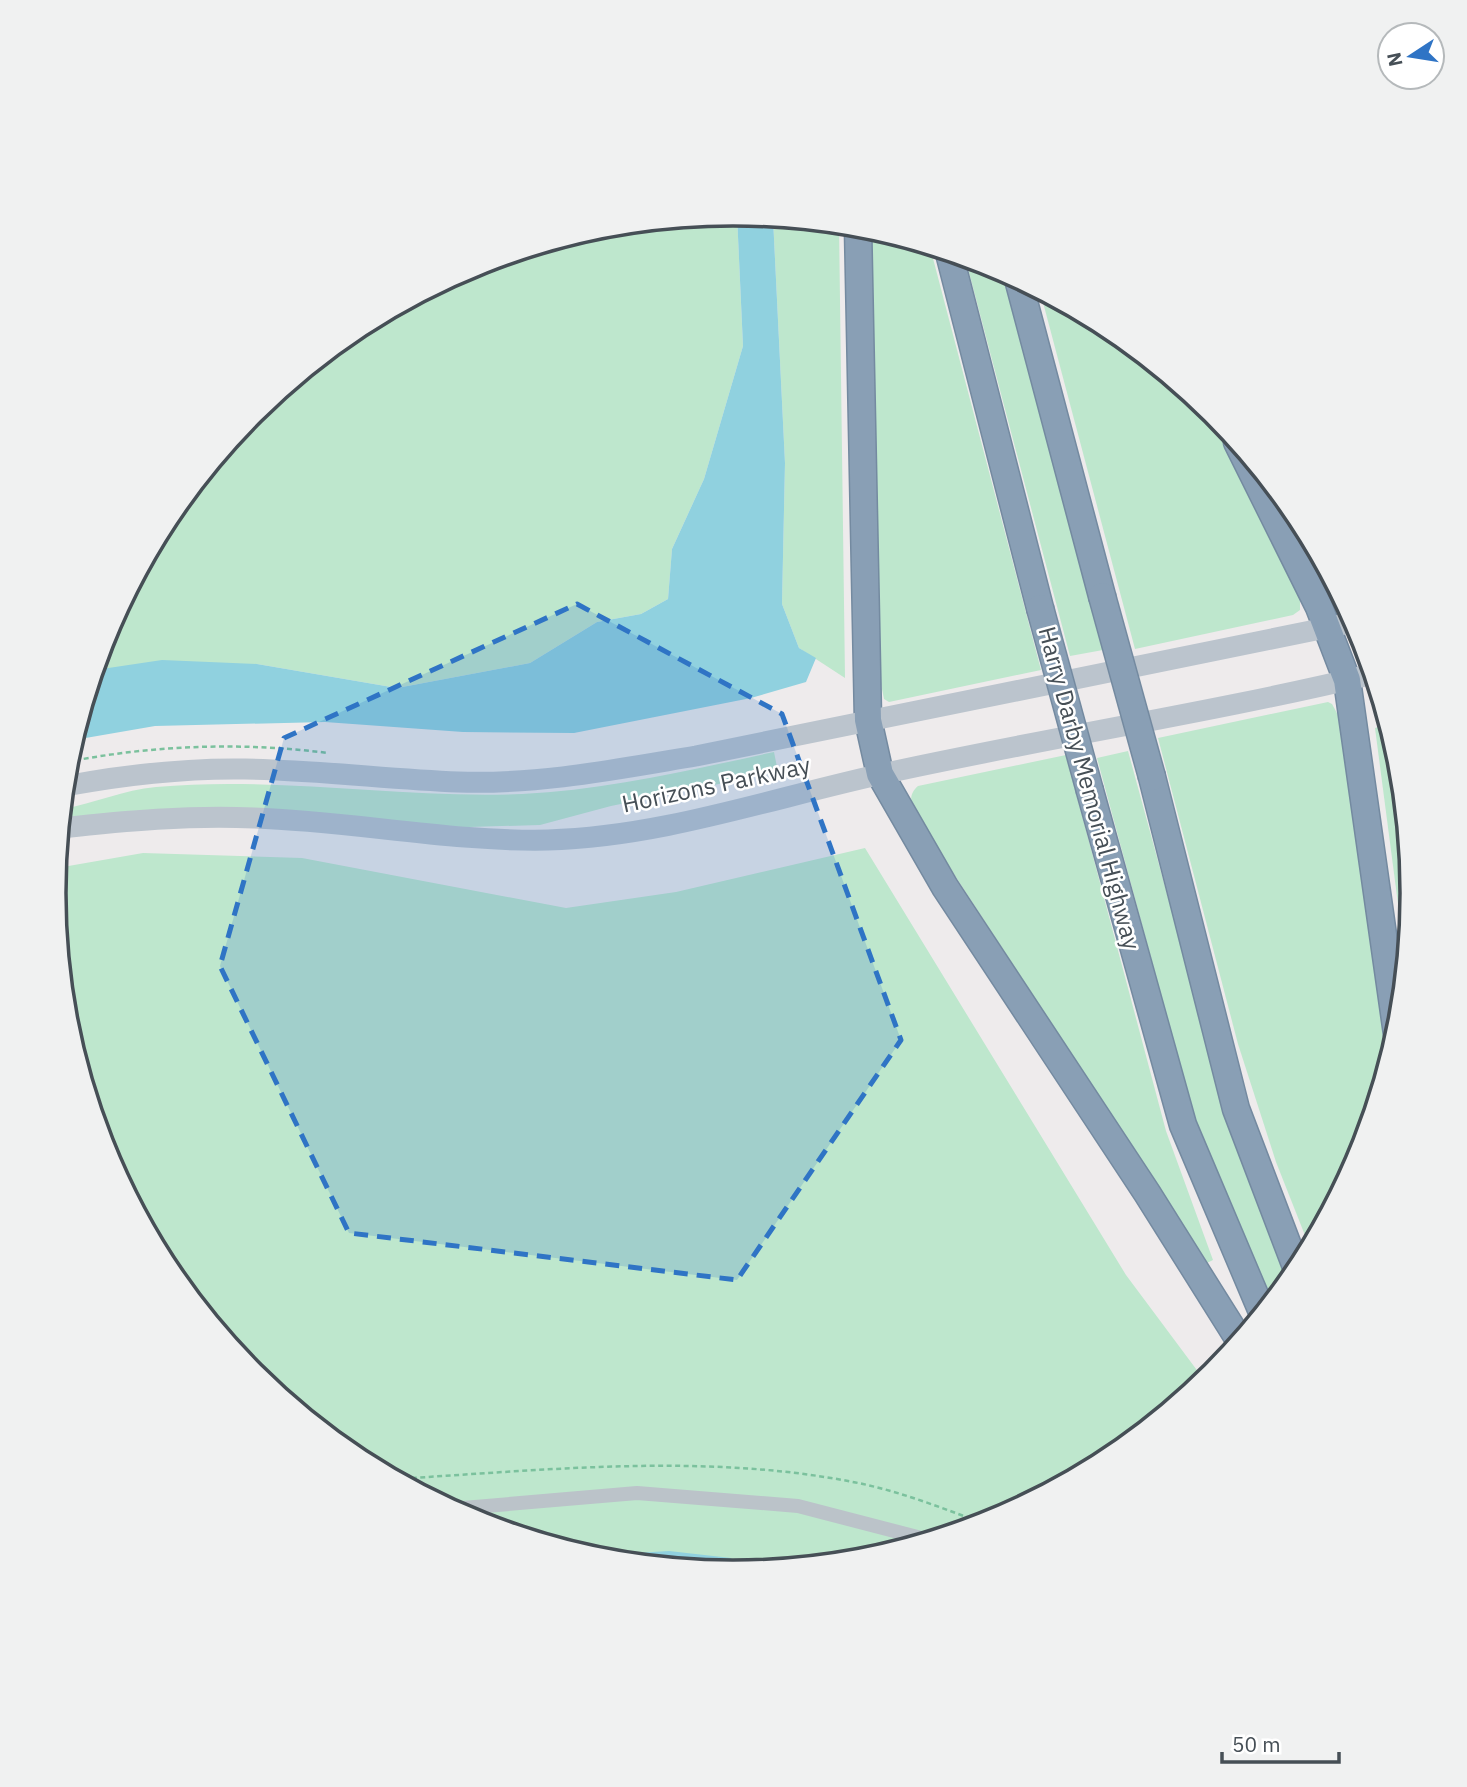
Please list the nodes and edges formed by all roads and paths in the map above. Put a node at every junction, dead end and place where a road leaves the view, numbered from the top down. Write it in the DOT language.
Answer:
graph roads {
  1 [pos="858,238"];
  2 [pos="952,263"];
  3 [pos="1021,292"];
  4 [pos="1254,476"];
  5 [pos="1344,624"];
  6 [pos="1328,628"];
  7 [pos="1364,676"];
  8 [pos="1347,680"];
  9 [pos="868,720"];
  10 [pos="332,754"];
  11 [pos="80,760"];
  12 [pos="880,774"];
  13 [pos="76,784"];
  14 [pos="70,827"];
  15 [pos="1392,999"];
  16 [pos="1292,1257"];
  17 [pos="1259,1305"];
  18 [pos="1235,1333"];
  19 [pos="413,1478"];
  20 [pos="472,1507"];
  21 [pos="968,1518"];
  22 [pos="913,1536"];
  1 -- 9 [label="highway"];
  2 -- 17 [label="highway, Harry Darby Memorial Highway, bridge"];
  3 -- 16 [label="highway, bridge"];
  4 -- 6 [label="highway"];
  5 -- 6 [label="main road, Horizons Parkway"];
  6 -- 8 [label="highway"];
  6 -- 9 [label="main road, Horizons Parkway"];
  7 -- 8 [label="main road, Horizons Parkway"];
  8 -- 12 [label="main road, Horizons Parkway"];
  8 -- 15 [label="highway"];
  9 -- 12 [label="highway"];
  9 -- 13 [label="main road, Horizons Parkway"];
  10 -- 11 [label="path"];
  12 -- 14 [label="main road, Horizons Parkway"];
  12 -- 18 [label="highway"];
  19 -- 21 [label="path"];
  20 -- 22 [label="street"];
}
